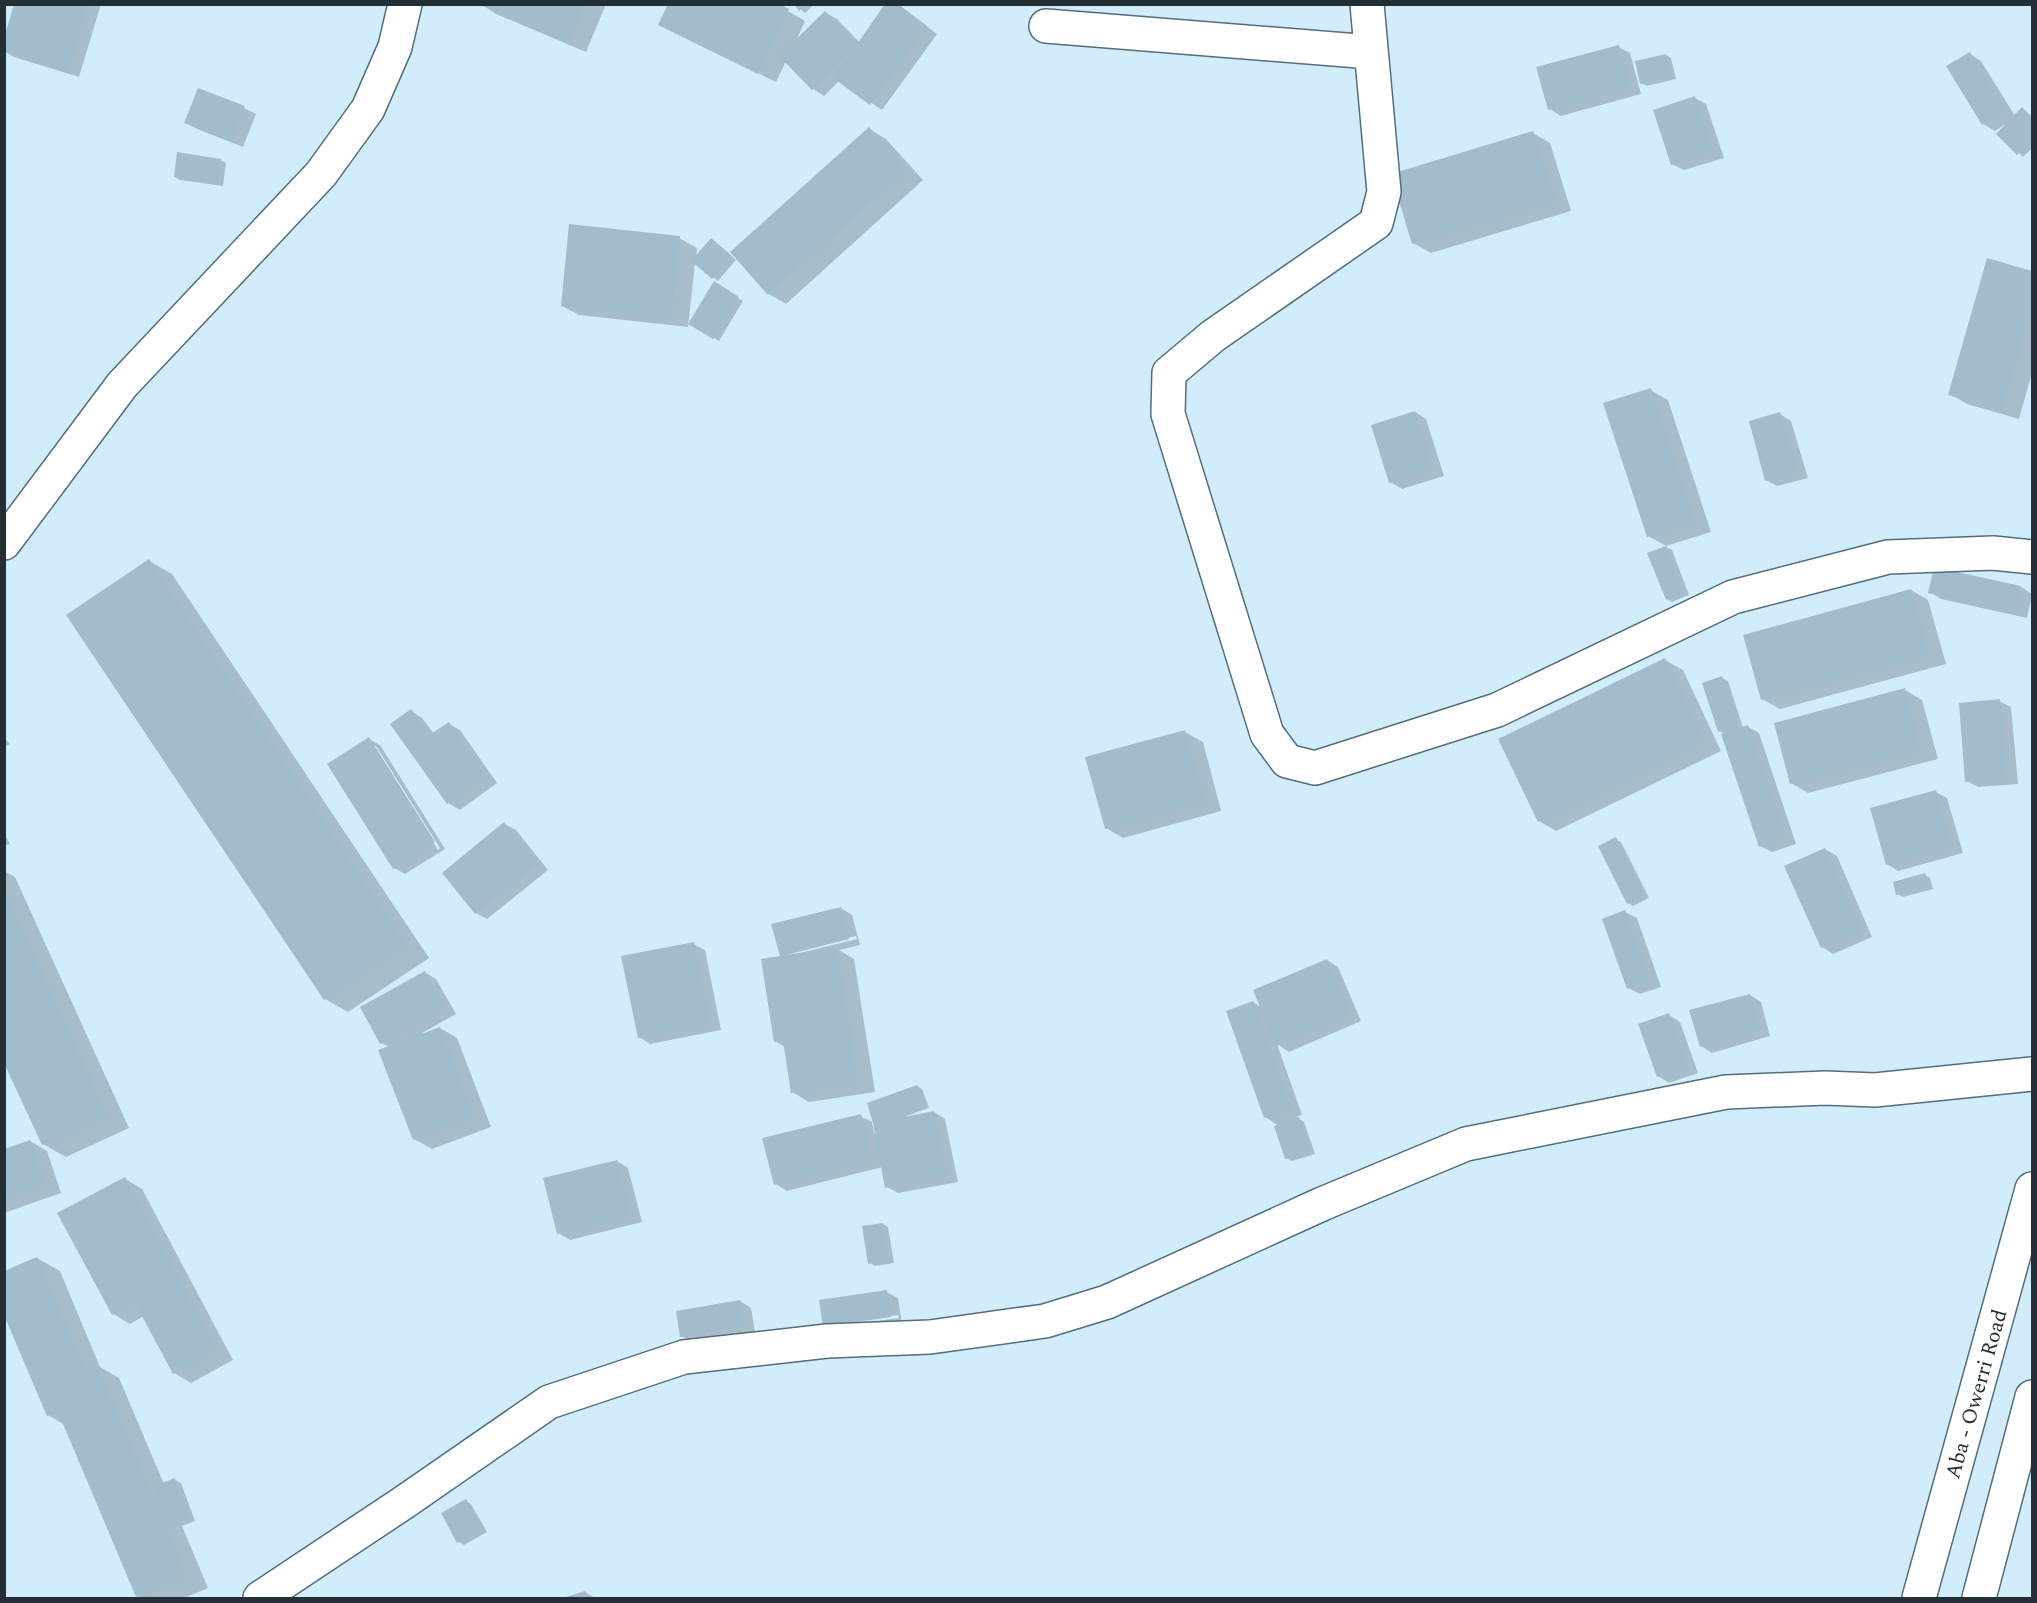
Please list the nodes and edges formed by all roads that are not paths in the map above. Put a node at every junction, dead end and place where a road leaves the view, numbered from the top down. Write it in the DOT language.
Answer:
graph roads {
  1 [pos="405,4"];
  2 [pos="1367,4"];
  3 [pos="1046,26"];
  4 [pos="1371,52"];
  5 [pos="4,543"];
  6 [pos="2032,557"];
  7 [pos="2032,1074"];
  8 [pos="2032,1189"];
  9 [pos="2032,1397"];
  10 [pos="260,1599"];
  11 [pos="1919,1599"];
  12 [pos="1979,1599"];
  1 -- 5 [label="main road"];
  2 -- 4 [label="main road"];
  3 -- 4 [label="main road"];
  4 -- 6 [label="main road"];
  7 -- 10 [label="main road"];
  8 -- 11 [label="main road, Aba - Owerri Road"];
  9 -- 12 [label="main road"];
}
